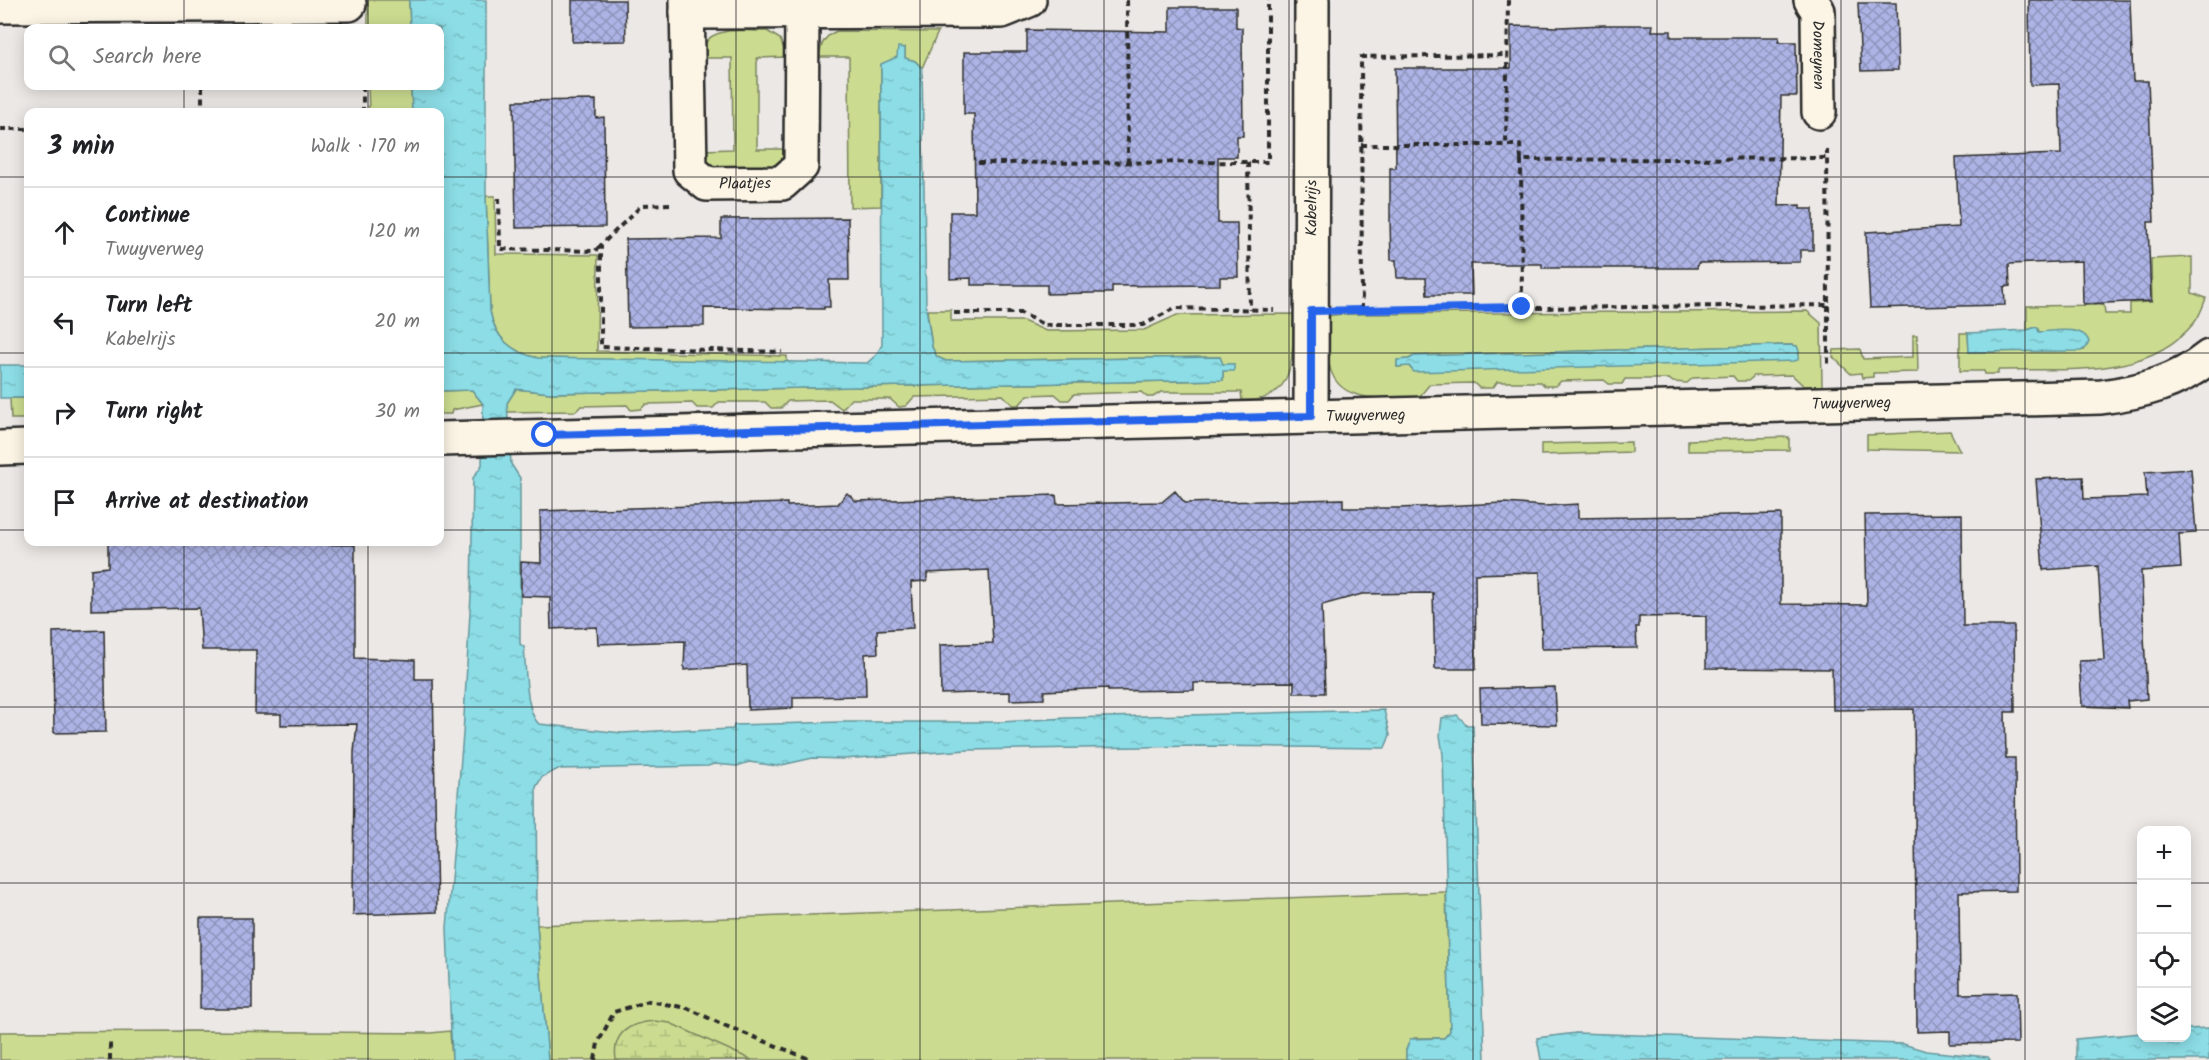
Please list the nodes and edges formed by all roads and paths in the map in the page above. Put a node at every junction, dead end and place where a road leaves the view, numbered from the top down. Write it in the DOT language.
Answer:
graph roads {
  1 [pos="1029,0"];
  2 [pos="1128,0"];
  3 [pos="1268,0"];
  4 [pos="1312,0"];
  5 [pos="1508,0"];
  6 [pos="1811,0"];
  7 [pos="349,4"];
  8 [pos="0,6"];
  9 [pos="687,6"];
  10 [pos="802,12"];
  11 [pos="1507,55"];
  12 [pos="202,90"];
  13 [pos="363,90"];
  14 [pos="202,108"];
  15 [pos="363,108"];
  16 [pos="1819,112"];
  17 [pos="0,129"];
  18 [pos="24,129"];
  19 [pos="1360,145"];
  20 [pos="1506,145"];
  21 [pos="1828,158"];
  22 [pos="1521,160"];
  23 [pos="1248,162"];
  24 [pos="978,163"];
  25 [pos="1128,163"];
  26 [pos="700,178"];
  27 [pos="499,198"];
  28 [pos="601,245"];
  29 [pos="1828,305"];
  30 [pos="1522,307"];
  31 [pos="1250,310"];
  32 [pos="1362,310"];
  33 [pos="1311,311"];
  34 [pos="954,313"];
  35 [pos="782,352"];
  36 [pos="2209,357"];
  37 [pos="1828,404"];
  38 [pos="1311,416"];
  39 [pos="453,438"];
  40 [pos="24,447"];
  41 [pos="0,448"];
  42 [pos="110,1042"];
  43 [pos="110,1060"];
  44 [pos="595,1060"];
  45 [pos="813,1060"];
  1 -- 10 [label="street, Plaatjes"];
  2 -- 25 [label="path"];
  3 -- 23 [label="path"];
  4 -- 33 [label="street, Kabelrijs"];
  5 -- 11 [label="path"];
  6 -- 16 [label="street, Domeynen"];
  7 -- 8 [label="street"];
  9 -- 10 [label="street, Plaatjes"];
  9 -- 26 [label="street, Plaatjes"];
  10 -- 26 [label="street, Plaatjes"];
  11 -- 19 [label="path"];
  11 -- 20 [label="path"];
  12 -- 14 [label="path"];
  13 -- 15 [label="path"];
  16 -- 21 [label="path"];
  17 -- 18 [label="path"];
  19 -- 20 [label="path"];
  19 -- 32 [label="path"];
  20 -- 22 [label="path"];
  21 -- 22 [label="path"];
  21 -- 29 [label="path"];
  22 -- 30 [label="path"];
  23 -- 25 [label="path"];
  23 -- 31 [label="path"];
  24 -- 25 [label="path"];
  26 -- 28 [label="path"];
  27 -- 28 [label="path"];
  28 -- 35 [label="path"];
  29 -- 30 [label="path"];
  29 -- 37 [label="path"];
  30 -- 32 [label="path"];
  31 -- 33 [label="path"];
  31 -- 34 [label="path"];
  32 -- 33 [label="path"];
  33 -- 38 [label="street, Kabelrijs"];
  36 -- 37 [label="street, Twuyverweg"];
  37 -- 38 [label="street, Twuyverweg"];
  38 -- 39 [label="street, Twuyverweg"];
  40 -- 41 [label="street"];
  42 -- 43 [label="path"];
  44 -- 45 [label="path"];
}
